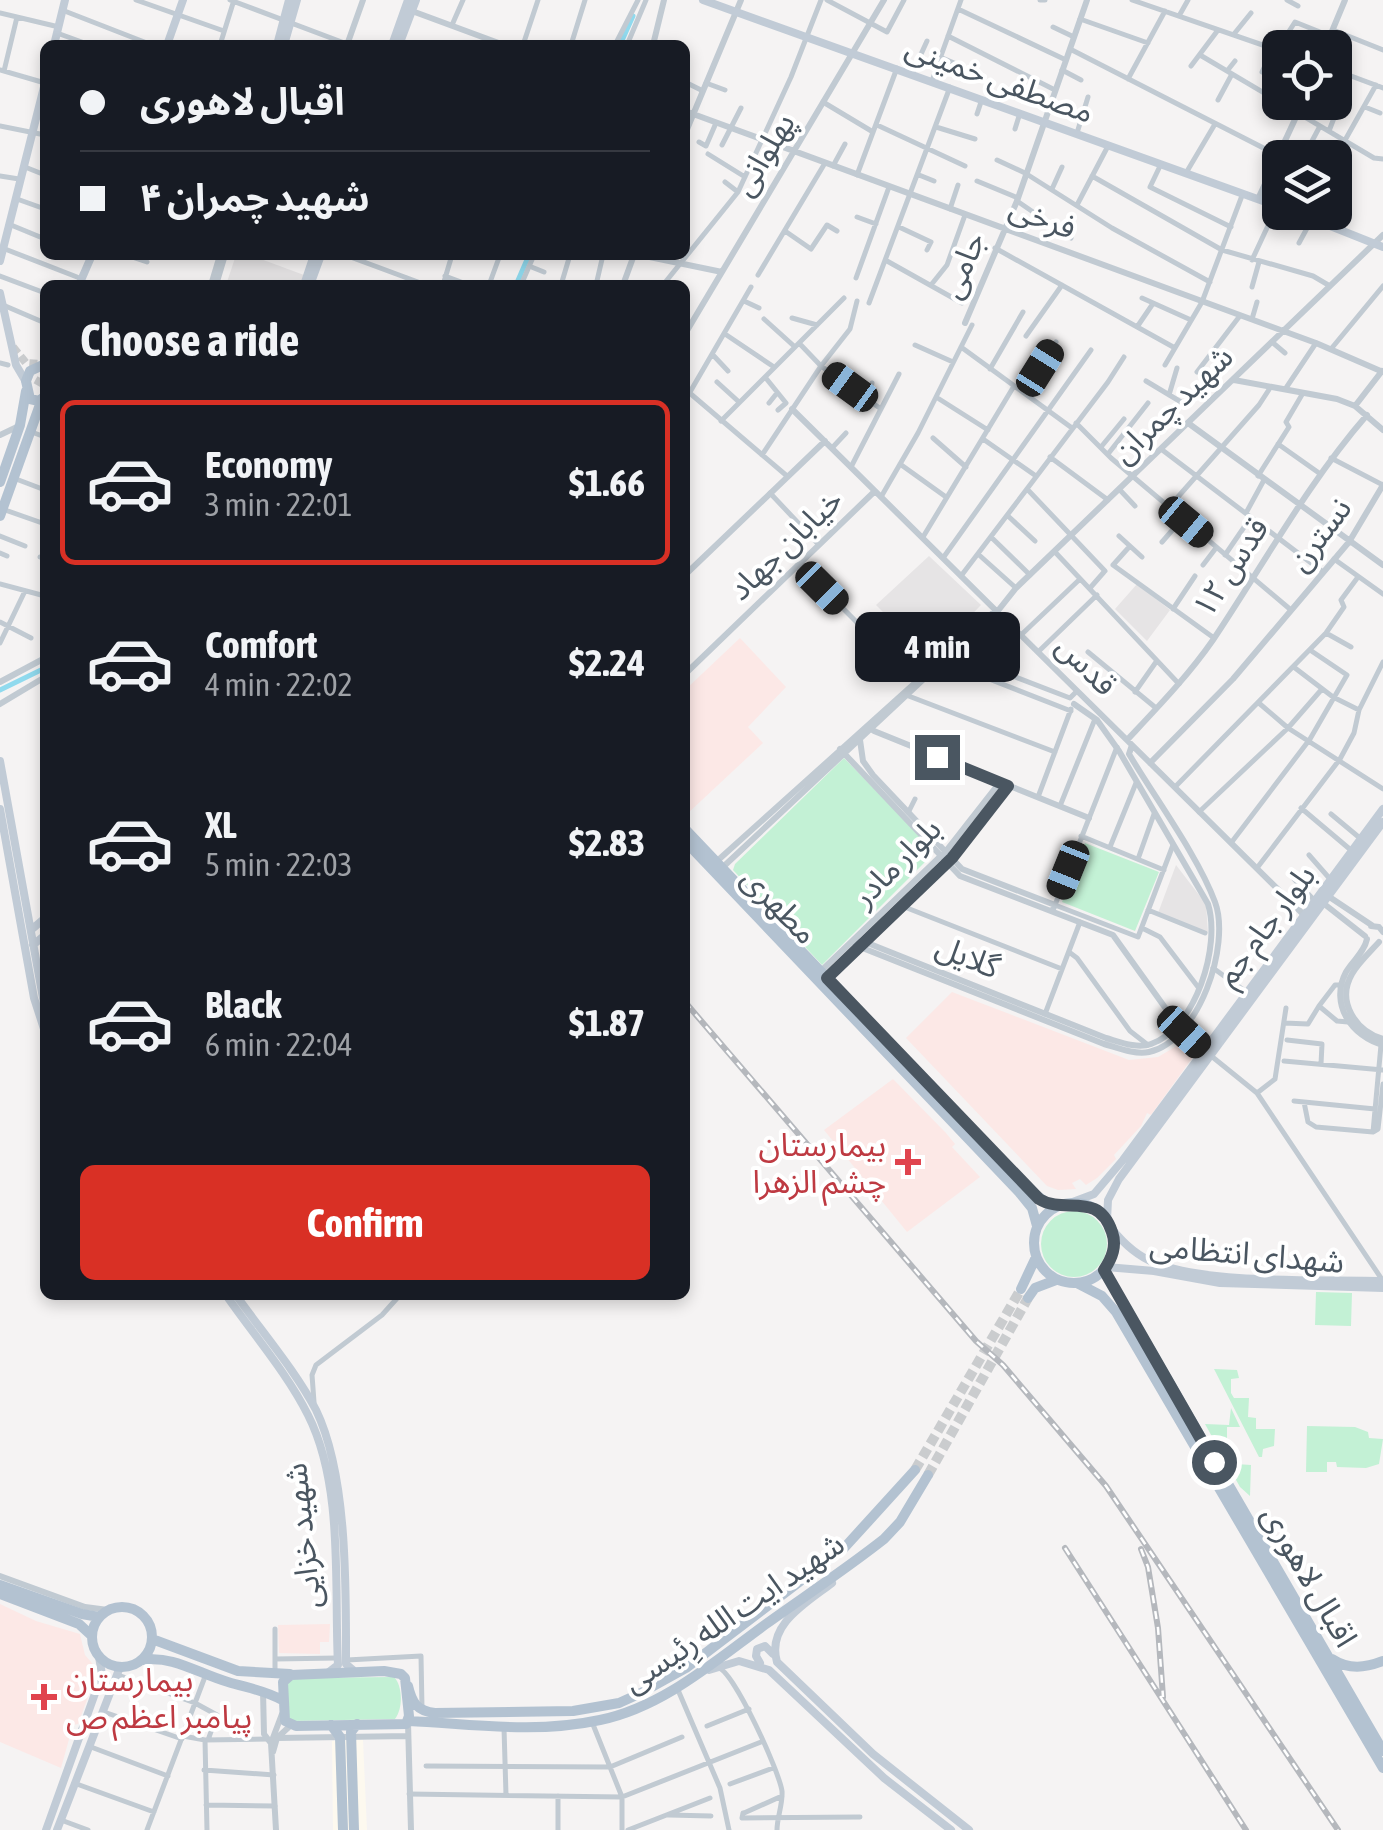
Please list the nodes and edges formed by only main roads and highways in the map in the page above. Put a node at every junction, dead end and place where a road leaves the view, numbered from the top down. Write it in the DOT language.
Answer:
graph roads {
  1 [pos="65,0"];
  2 [pos="183,0"];
  3 [pos="289,0"];
  4 [pos="297,0"];
  5 [pos="703,0"];
  6 [pos="410,5"];
  7 [pos="288,20"];
  8 [pos="55,40"];
  9 [pos="169,40"];
  10 [pos="282,40"];
  11 [pos="398,40"];
  12 [pos="40,104"];
  13 [pos="1262,200"];
  14 [pos="1339,230"];
  15 [pos="1379,246"];
  16 [pos="0,261"];
  17 [pos="0,292"];
  18 [pos="0,317"];
  19 [pos="7,339"];
  20 [pos="40,364"];
  21 [pos="26,387"];
  22 [pos="40,398"];
  23 [pos="40,403"];
  24 [pos="24,428"];
  25 [pos="0,482"];
  26 [pos="1,512"];
  27 [pos="0,761"];
  28 [pos="0,808"];
  29 [pos="1383,809"];
  30 [pos="1380,822"];
  31 [pos="690,834"];
  32 [pos="690,846"];
  33 [pos="1322,900"];
  34 [pos="23,910"];
  35 [pos="1307,919"];
  36 [pos="40,922"];
  37 [pos="31,930"];
  38 [pos="40,939"];
  39 [pos="33,944"];
  40 [pos="822,976"];
  41 [pos="40,982"];
  42 [pos="40,1017"];
  43 [pos="1206,1052"];
  44 [pos="1065,1205"];
  45 [pos="1109,1225"];
  46 [pos="1037,1226"];
  47 [pos="1036,1257"];
  48 [pos="1105,1268"];
  49 [pos="1056,1280"];
  50 [pos="1244,1280"];
  51 [pos="1077,1284"];
  52 [pos="1383,1284"];
  53 [pos="229,1300"];
  54 [pos="239,1300"];
  55 [pos="915,1470"];
  56 [pos="928,1476"];
  57 [pos="896,1526"];
  58 [pos="854,1538"];
  59 [pos="848,1564"];
  60 [pos="0,1585"];
  61 [pos="0,1594"];
  62 [pos="104,1614"];
  63 [pos="92,1636"];
  64 [pos="152,1639"];
  65 [pos="1327,1656"];
  66 [pos="99,1657"];
  67 [pos="342,1659"];
  68 [pos="142,1660"];
  69 [pos="778,1662"];
  70 [pos="1383,1662"];
  71 [pos="118,1670"];
  72 [pos="769,1670"];
  73 [pos="326,1672"];
  74 [pos="358,1672"];
  75 [pos="291,1674"];
  76 [pos="695,1674"];
  77 [pos="408,1686"];
  78 [pos="282,1700"];
  79 [pos="461,1713"];
  80 [pos="408,1722"];
  81 [pos="358,1724"];
  82 [pos="331,1725"];
  83 [pos="462,1727"];
  84 [pos="346,1737"];
  85 [pos="1383,1751"];
  86 [pos="1383,1768"];
  87 [pos="46,1830"];
  88 [pos="57,1830"];
  89 [pos="343,1830"];
  90 [pos="354,1830"];
  91 [pos="951,1830"];
  92 [pos="969,1830"];
  1 -- 8 [label="main road"];
  2 -- 9 [label="main road"];
  3 -- 7 [label="main road"];
  4 -- 7 [label="main road"];
  5 -- 13 [label="main road, مصطفی خمینی"];
  6 -- 11 [label="main road"];
  7 -- 10 [label="main road"];
  12 -- 16 [label="main road"];
  14 -- 15 [label="main road"];
  17 -- 21 [label="main road"];
  18 -- 19 [label="main road"];
  20 -- 21 [label="main road"];
  21 -- 22 [label="main road"];
  21 -- 24 [label="main road"];
  23 -- 24 [label="main road"];
  24 -- 25 [label="main road"];
  24 -- 26 [label="main road"];
  27 -- 34 [label="main road"];
  28 -- 34 [label="main road"];
  29 -- 30 [label="main road, بلوار جام جم"];
  30 -- 33 [label="main road, بلوار جام جم"];
  30 -- 33 [label="main road, بلوار جام جم"];
  31 -- 40 [label="main road"];
  32 -- 40 [label="main road, مطهری"];
  33 -- 35 [label="main road, بلوار جام جم"];
  34 -- 37 [label="main road"];
  34 -- 42 [label="main road"];
  35 -- 43 [label="main road, بلوار جام جم"];
  35 -- 43 [label="main road, بلوار جام جم"];
  36 -- 37 [label="main road"];
  37 -- 39 [label="main road"];
  38 -- 39 [label="main road"];
  39 -- 41 [label="main road"];
  40 -- 44 [label="main road"];
  40 -- 46 [label="main road, مطهری"];
  43 -- 44 [label="main road, بلوار جام جم"];
  43 -- 45 [label="main road, بلوار جام جم"];
  44 -- 45 [label="main road"];
  44 -- 46 [label="main road"];
  45 -- 48 [label="main road"];
  45 -- 50 [label="main road, شهدای انتظامی"];
  46 -- 47 [label="main road"];
  47 -- 49 [label="main road"];
  47 -- 49 [label="main road"];
  48 -- 50 [label="main road, شهدای انتظامی"];
  48 -- 51 [label="main road"];
  48 -- 65 [label="main road, اقبال لاهوری"];
  49 -- 51 [label="main road"];
  50 -- 52 [label="main road, شهدای انتظامی"];
  51 -- 86 [label="main road"];
  53 -- 67 [label="main road, شهید خزایی"];
  54 -- 67 [label="main road, شهید خزایی"];
  55 -- 58 [label="main road, شهید ایت الله رِئیسی"];
  56 -- 57 [label="main road, شهید ایت الله رِئیسی"];
  57 -- 58 [label="main road"];
  57 -- 59 [label="main road, شهید ایت الله رِئیسی"];
  58 -- 79 [label="main road, شهید ایت الله رِئیسی"];
  59 -- 69 [label="main road"];
  59 -- 76 [label="main road, شهید ایت الله رِئیسی"];
  60 -- 62 [label="main road"];
  61 -- 63 [label="main road"];
  62 -- 63 [label="main road"];
  62 -- 64 [label="main road"];
  63 -- 66 [label="main road"];
  64 -- 68 [label="main road"];
  64 -- 75 [label="main road"];
  65 -- 70 [label="main road"];
  65 -- 85 [label="main road, اقبال لاهوری"];
  66 -- 71 [label="main road"];
  66 -- 87 [label="main road"];
  67 -- 73 [label="main road"];
  67 -- 74 [label="main road"];
  68 -- 71 [label="main road"];
  68 -- 78 [label="main road"];
  69 -- 72 [label="main road"];
  69 -- 92 [label="main road"];
  71 -- 88 [label="main road"];
  72 -- 76 [label="main road"];
  72 -- 91 [label="main road"];
  73 -- 74 [label="main road"];
  73 -- 75 [label="main road"];
  74 -- 77 [label="main road"];
  75 -- 78 [label="main road"];
  76 -- 83 [label="main road, شهید ایت الله رِئیسی"];
  77 -- 79 [label="main road, شهید ایت الله رِئیسی"];
  77 -- 80 [label="main road"];
  78 -- 82 [label="main road, شهید ایت الله رِئیسی"];
  79 -- 83 [label="main road"];
  80 -- 81 [label="main road, شهید ایت الله رِئیسی"];
  80 -- 83 [label="main road, شهید ایت الله رِئیسی"];
  81 -- 82 [label="main road, شهید ایت الله رِئیسی"];
  81 -- 84 [label="main road"];
  82 -- 84 [label="main road"];
  84 -- 89 [label="main road"];
  84 -- 90 [label="main road"];
}
